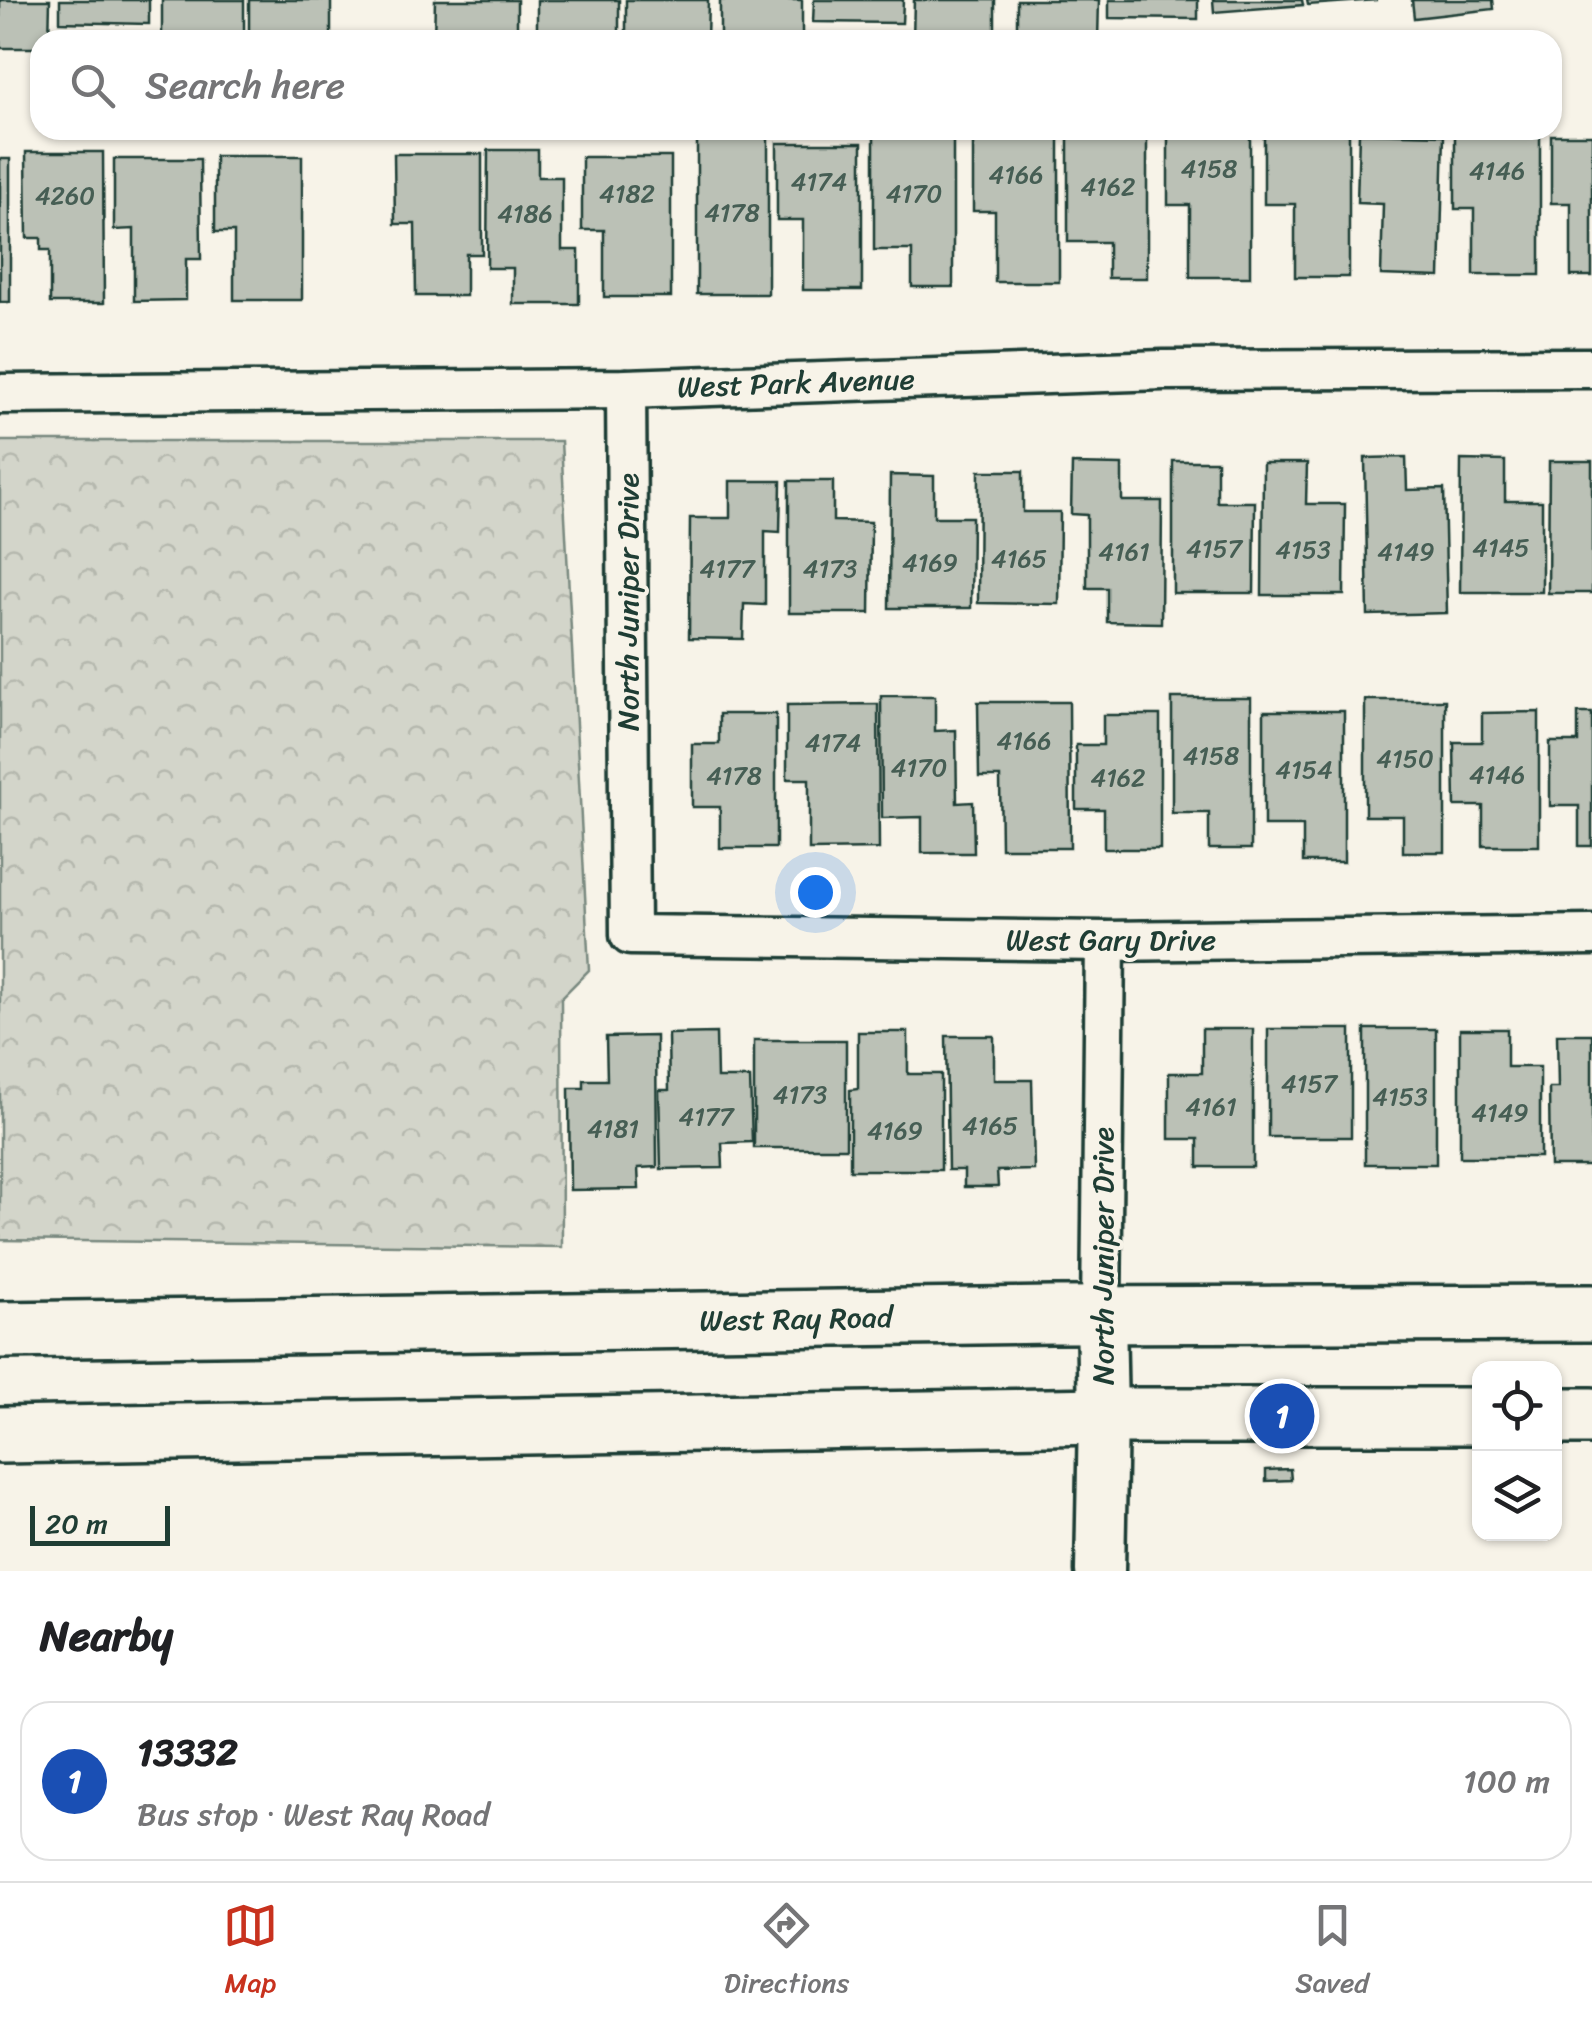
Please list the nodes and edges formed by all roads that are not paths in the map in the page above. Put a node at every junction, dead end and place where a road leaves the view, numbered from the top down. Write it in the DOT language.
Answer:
graph roads {
  1 [pos="1592,368"];
  2 [pos="626,389"];
  3 [pos="0,394"];
  4 [pos="630,935"];
  5 [pos="1592,935"];
  6 [pos="1105,941"];
  7 [pos="1592,1313"];
  8 [pos="1101,1315"];
  9 [pos="0,1330"];
  10 [pos="1103,1416"];
  11 [pos="1472,1416"];
  12 [pos="1562,1416"];
  13 [pos="1592,1416"];
  14 [pos="0,1435"];
  15 [pos="1100,1571"];
  1 -- 2 [label="street, West Park Avenue"];
  2 -- 3 [label="street, West Park Avenue"];
  2 -- 4 [label="street, North Juniper Drive"];
  4 -- 6 [label="street, West Gary Drive"];
  5 -- 6 [label="street, West Gary Drive"];
  6 -- 8 [label="street, North Juniper Drive"];
  7 -- 8 [label="main road, West Ray Road"];
  8 -- 9 [label="main road, West Ray Road"];
  8 -- 10 [label="street, North Juniper Drive"];
  10 -- 11 [label="main road"];
  10 -- 14 [label="main road"];
  10 -- 15 [label="street, North Juniper Drive"];
  12 -- 13 [label="main road"];
}
